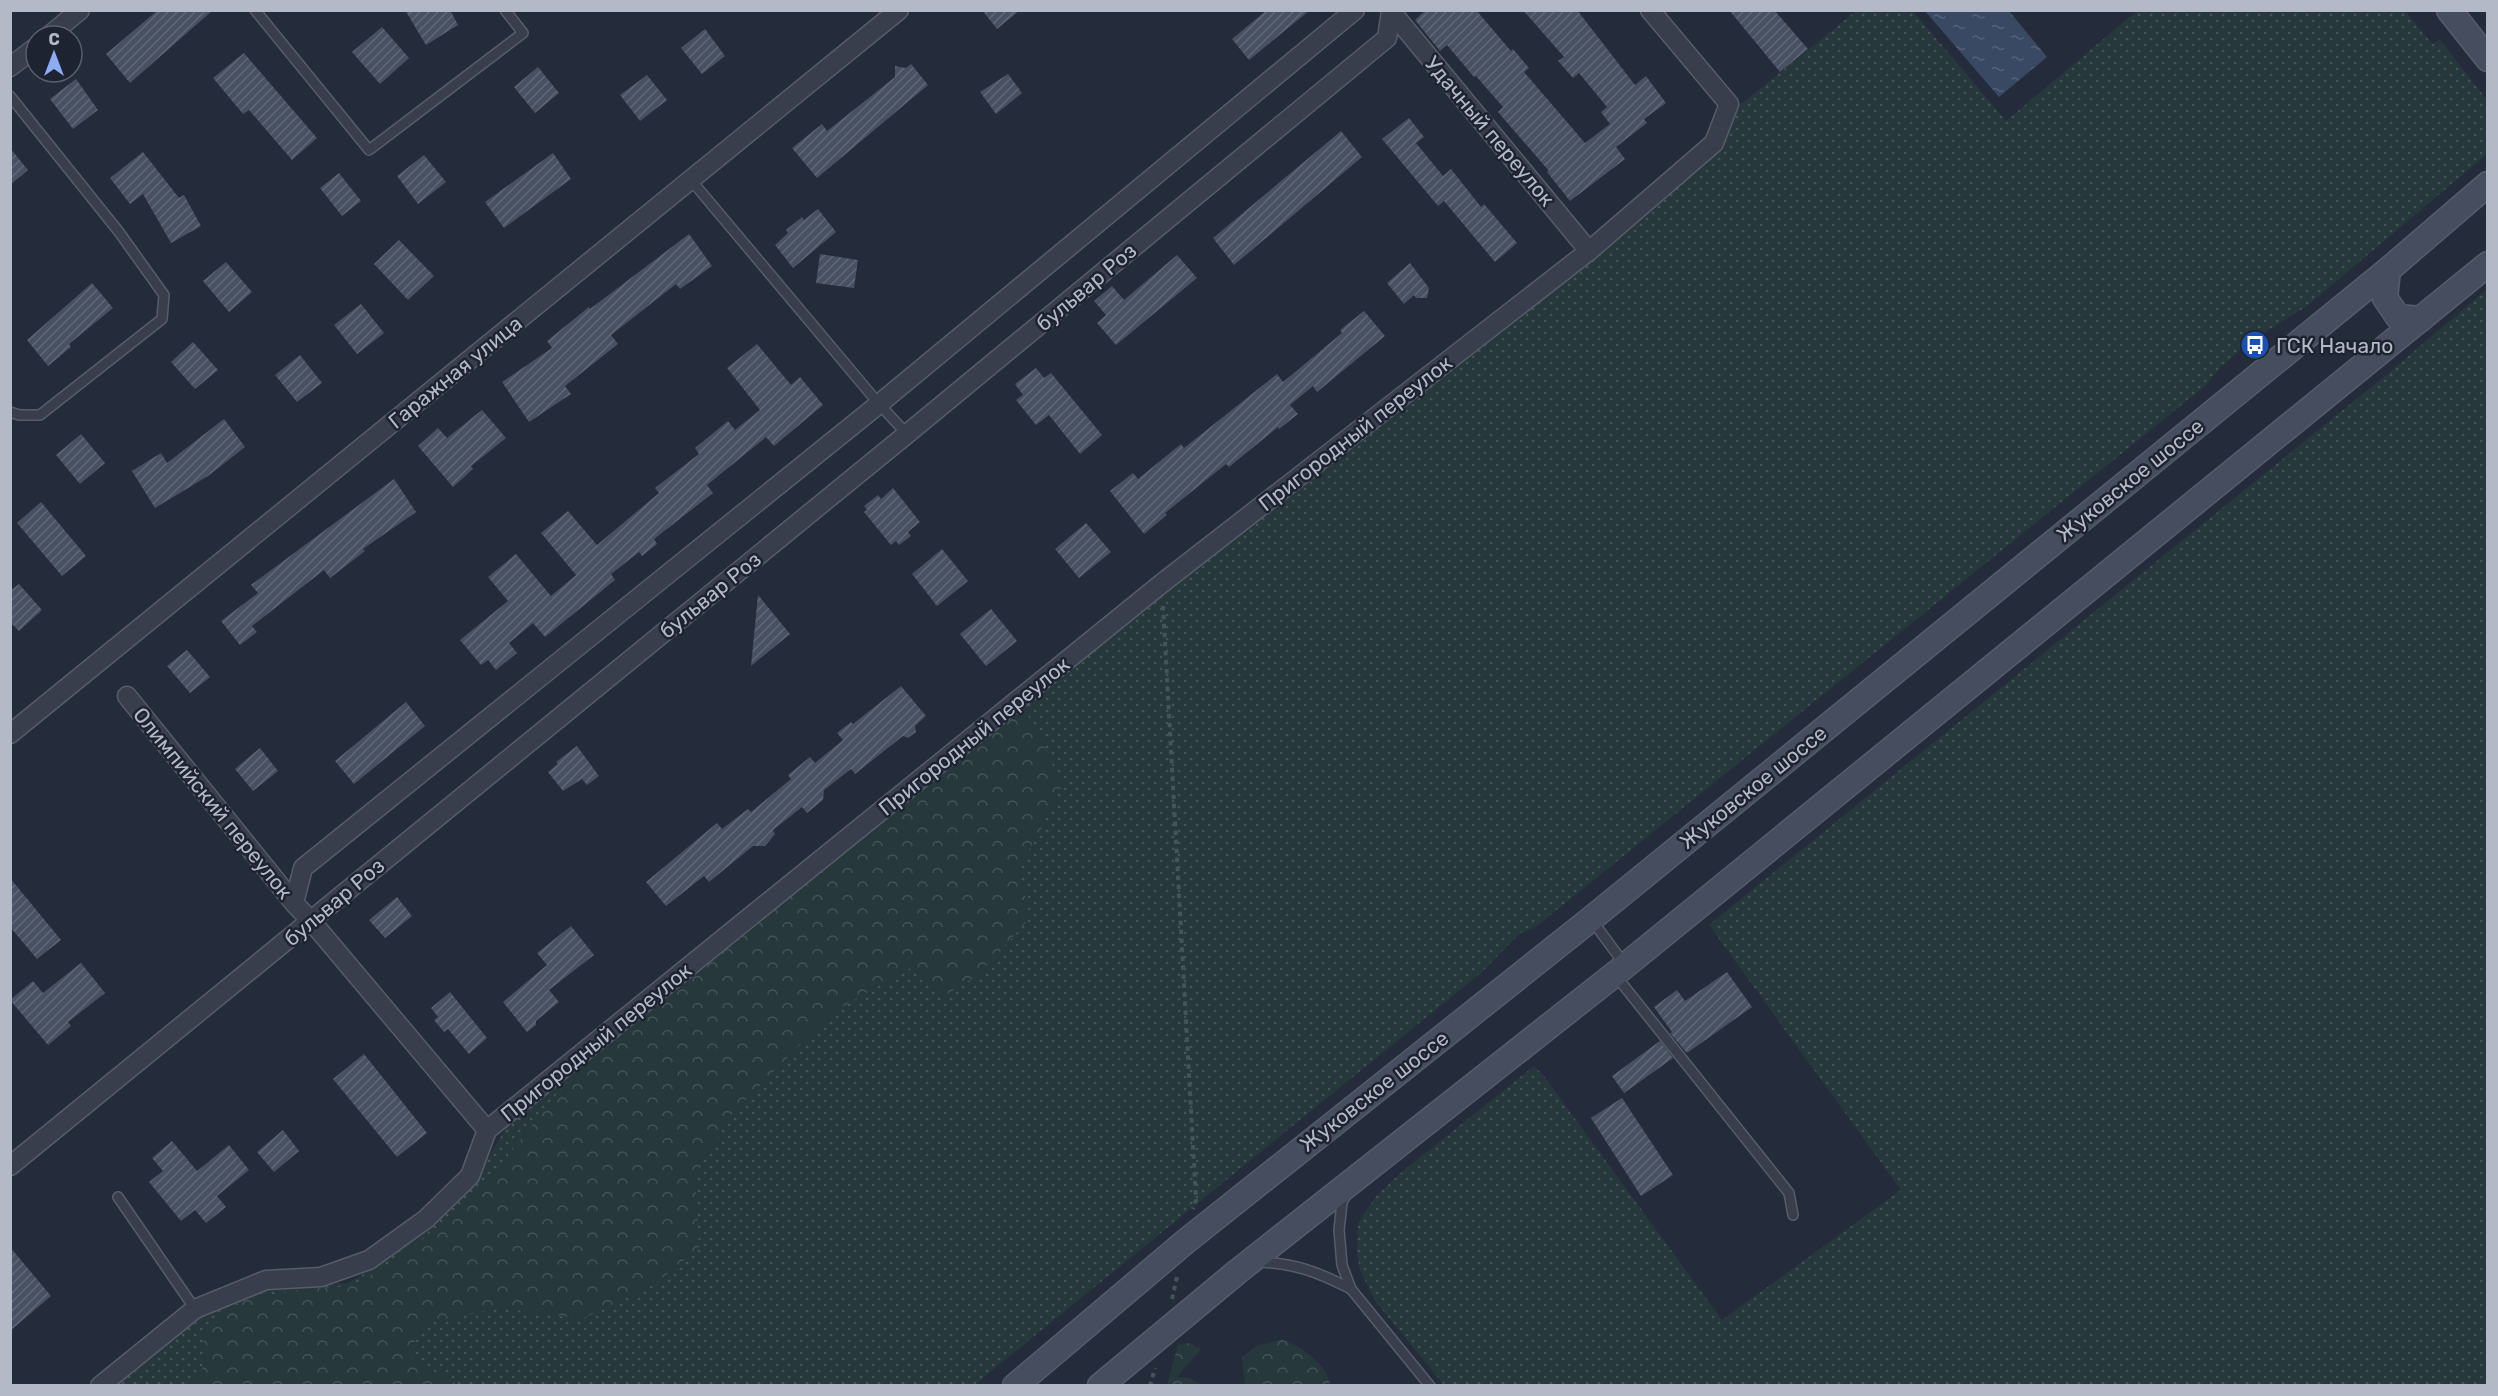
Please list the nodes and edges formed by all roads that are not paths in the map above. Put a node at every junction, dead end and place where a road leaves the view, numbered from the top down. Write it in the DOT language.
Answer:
graph roads {
  1 [pos="80,10"];
  2 [pos="255,10"];
  3 [pos="505,10"];
  4 [pos="899,10"];
  5 [pos="1355,10"];
  6 [pos="1650,10"];
  7 [pos="2449,10"];
  8 [pos="1391,11"];
  9 [pos="63,24"];
  10 [pos="24,56"];
  11 [pos="2487,59"];
  12 [pos="10,67"];
  13 [pos="10,96"];
  14 [pos="691,180"];
  15 [pos="2487,184"];
  16 [pos="1589,251"];
  17 [pos="2487,264"];
  18 [pos="2388,270"];
  19 [pos="2421,319"];
  20 [pos="879,404"];
  21 [pos="10,412"];
  22 [pos="907,434"];
  23 [pos="127,696"];
  24 [pos="10,734"];
  25 [pos="294,903"];
  26 [pos="1591,919"];
  27 [pos="312,922"];
  28 [pos="1620,969"];
  29 [pos="487,1130"];
  30 [pos="10,1166"];
  31 [pos="1350,1183"];
  32 [pos="118,1197"];
  33 [pos="1793,1215"];
  34 [pos="1250,1262"];
  35 [pos="1351,1289"];
  36 [pos="195,1309"];
  37 [pos="100,1386"];
  38 [pos="1015,1386"];
  39 [pos="1100,1386"];
  40 [pos="1430,1386"];
  1 -- 9 [label="street"];
  2 -- 3 [label="lane"];
  4 -- 14 [label="street, Гаражная улица"];
  5 -- 20 [label="street"];
  6 -- 16 [label="street, Пригородный переулок"];
  7 -- 11 [label="main road"];
  8 -- 16 [label="street, Удачный переулок"];
  8 -- 22 [label="street, бульвар Роз"];
  10 -- 12 [label="street"];
  13 -- 21 [label="lane"];
  14 -- 20 [label="lane"];
  14 -- 24 [label="street, Гаражная улица"];
  15 -- 18 [label="main road, Жуковское шоссе"];
  16 -- 29 [label="street, Пригородный переулок"];
  17 -- 19 [label="main road"];
  18 -- 19 [label="main road"];
  18 -- 26 [label="main road, Жуковское шоссе"];
  19 -- 28 [label="main road"];
  20 -- 22 [label="lane"];
  20 -- 25 [label="street"];
  22 -- 27 [label="street, бульвар Роз"];
  23 -- 25 [label="street, Олимпийский переулок"];
  25 -- 27 [label="street, Олимпийский переулок"];
  26 -- 28 [label="lane"];
  26 -- 38 [label="main road, Жуковское шоссе"];
  27 -- 29 [label="street, Олимпийский переулок"];
  27 -- 30 [label="street, бульвар Роз"];
  28 -- 31 [label="main road"];
  28 -- 33 [label="lane"];
  29 -- 36 [label="street, Пригородный переулок"];
  31 -- 34 [label="main road"];
  31 -- 35 [label="lane"];
  32 -- 36 [label="lane"];
  34 -- 35 [label="lane"];
  34 -- 39 [label="main road"];
  35 -- 40 [label="lane"];
  36 -- 37 [label="street, Пригородный переулок"];
}
